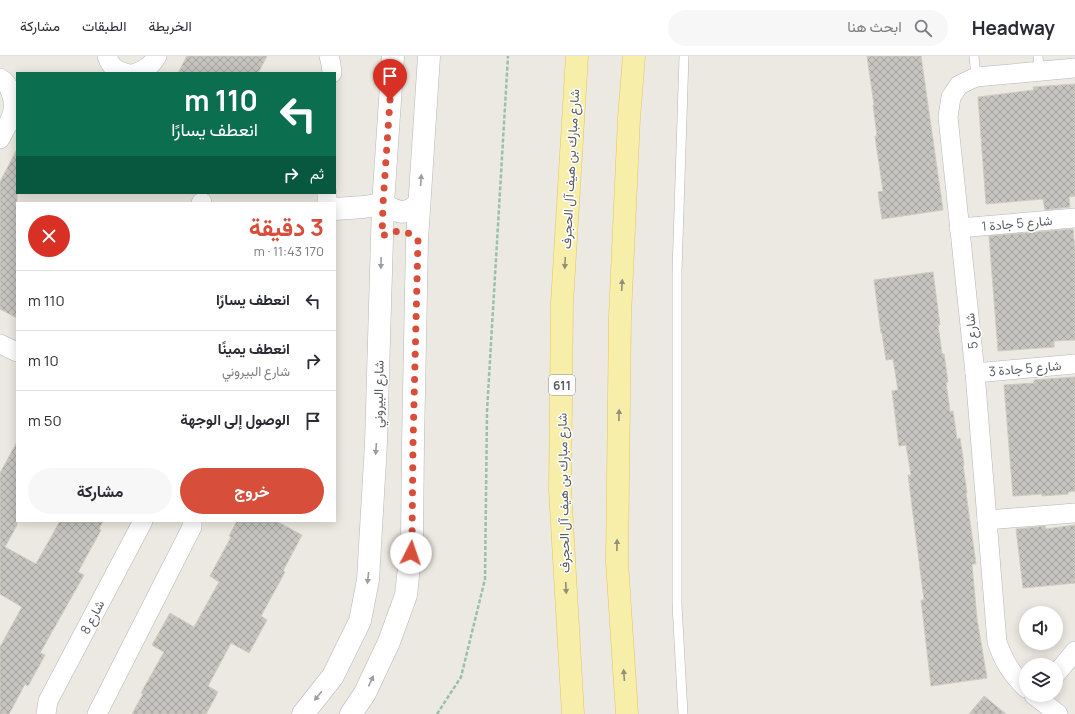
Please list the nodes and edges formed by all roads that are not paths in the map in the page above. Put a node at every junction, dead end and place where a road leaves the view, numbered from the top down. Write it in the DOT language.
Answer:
graph roads {
  1 [pos="107,56"];
  2 [pos="157,56"];
  3 [pos="329,56"];
  4 [pos="393,56"];
  5 [pos="429,56"];
  6 [pos="577,56"];
  7 [pos="634,56"];
  8 [pos="684,56"];
  9 [pos="974,56"];
  10 [pos="1039,64"];
  11 [pos="1075,68"];
  12 [pos="121,72"];
  13 [pos="139,72"];
  14 [pos="332,72"];
  15 [pos="976,77"];
  16 [pos="0,78"];
  17 [pos="0,139"];
  18 [pos="383,204"];
  19 [pos="419,204"];
  20 [pos="336,208"];
  21 [pos="1075,218"];
  22 [pos="960,228"];
  23 [pos="382,236"];
  24 [pos="418,240"];
  25 [pos="0,344"];
  26 [pos="16,352"];
  27 [pos="1075,364"];
  28 [pos="975,373"];
  29 [pos="1075,513"];
  30 [pos="987,520"];
  31 [pos="142,522"];
  32 [pos="192,522"];
  33 [pos="1075,651"];
  34 [pos="1063,666"];
  35 [pos="1019,680"];
  36 [pos="1044,702"];
  37 [pos="46,714"];
  38 [pos="97,714"];
  39 [pos="303,714"];
  40 [pos="351,714"];
  41 [pos="573,714"];
  42 [pos="626,714"];
  43 [pos="683,714"];
  44 [pos="1058,714"];
  1 -- 12 [label="street"];
  2 -- 13 [label="street"];
  3 -- 14 [label="street"];
  4 -- 18 [label="street, شارع البيروني"];
  19 -- 5 [label="street, one-way"];
  6 -- 41 [label="main road, شارع مبارك بن هيف آل الحجرف / 611, one-way"];
  42 -- 7 [label="main road, one-way"];
  8 -- 43 [label="lane"];
  9 -- 15 [label="lane"];
  10 -- 11 [label="street, شارع 5"];
  10 -- 15 [label="street, شارع 5"];
  15 -- 22 [label="street, شارع 5"];
  16 -- 17 [label="street"];
  18 -- 19 [label="street"];
  18 -- 20 [label="street"];
  18 -- 23 [label="street, شارع البيروني"];
  19 -- 24 [label="street"];
  21 -- 22 [label="street, شارع 5 جادة 1"];
  22 -- 28 [label="street, شارع 5"];
  23 -- 24 [label="street"];
  23 -- 39 [label="street, شارع البيروني, one-way"];
  40 -- 24 [label="street, one-way"];
  25 -- 26 [label="street"];
  27 -- 28 [label="street, شارع 5 جادة 3"];
  28 -- 30 [label="street, شارع 5"];
  29 -- 30 [label="street"];
  30 -- 35 [label="street, شارع 5"];
  31 -- 37 [label="street, شارع 8"];
  32 -- 38 [label="street"];
  33 -- 34 [label="street"];
  36 -- 44 [label="street, شارع 5"];
}
